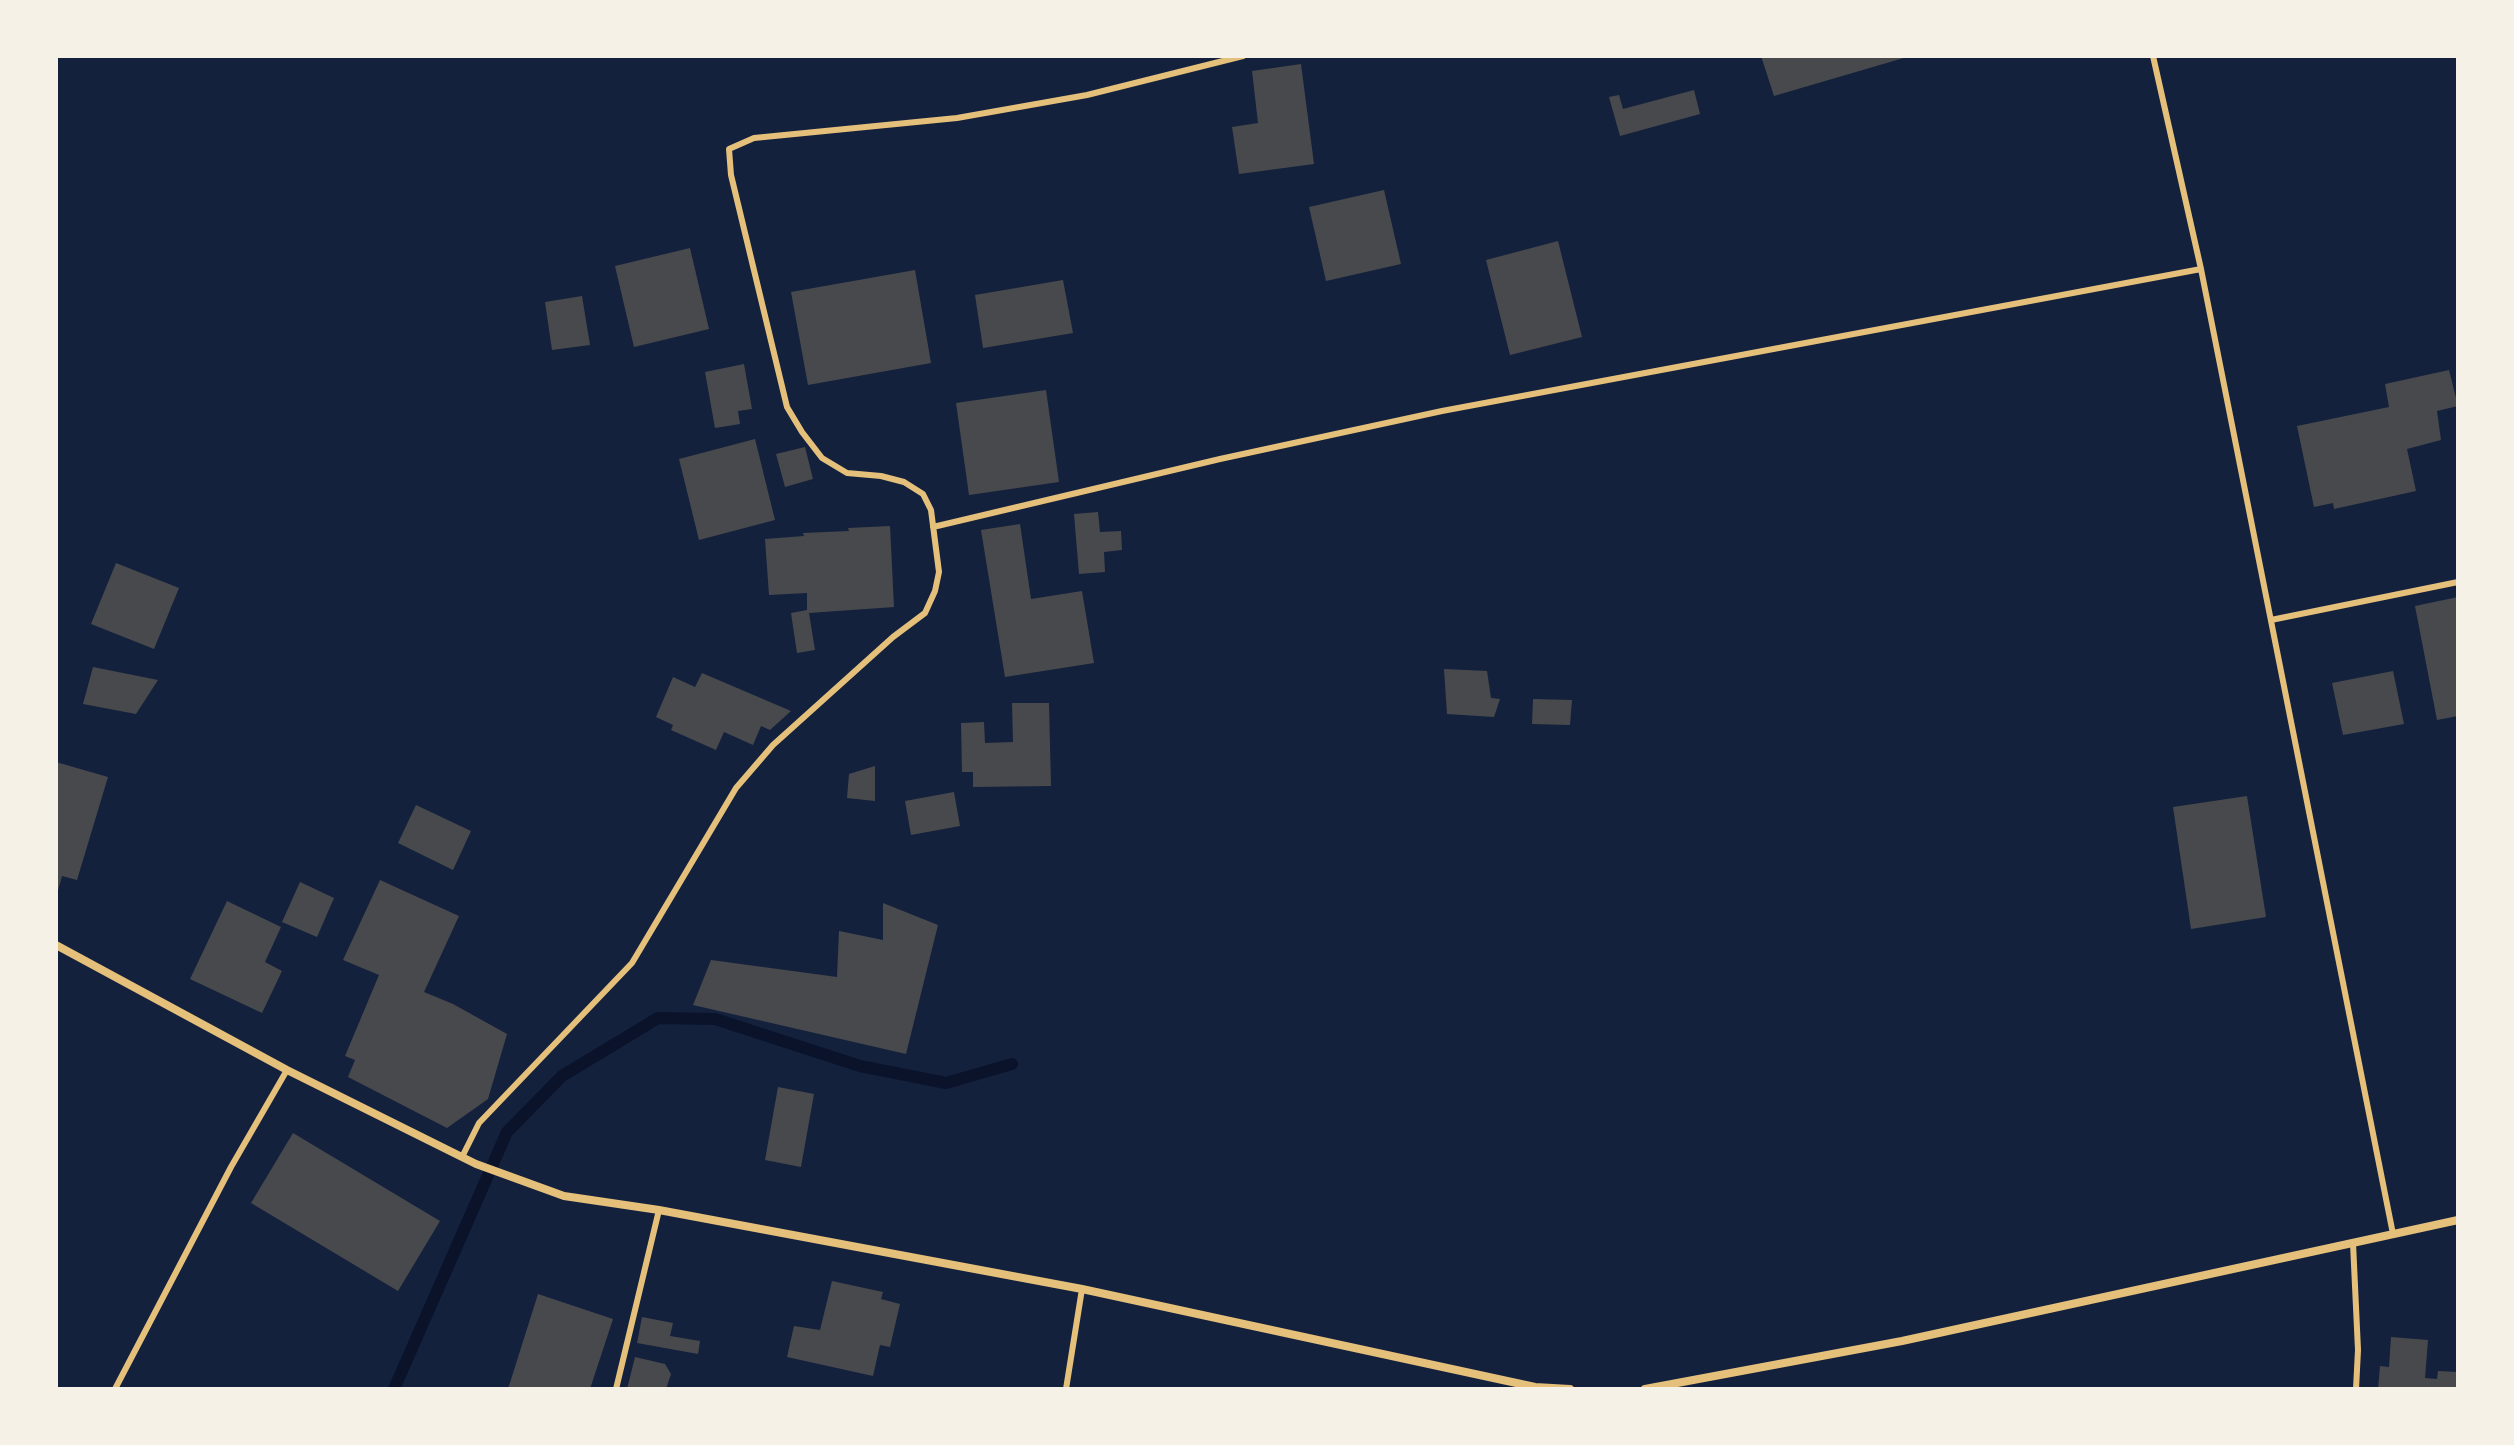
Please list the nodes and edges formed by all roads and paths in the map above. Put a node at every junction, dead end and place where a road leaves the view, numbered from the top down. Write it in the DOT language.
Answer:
graph roads {
  1 [pos="1243,56"];
  2 [pos="2153,56"];
  3 [pos="2201,269"];
  4 [pos="933,527"];
  5 [pos="2458,582"];
  6 [pos="2271,620"];
  7 [pos="56,945"];
  8 [pos="287,1070"];
  9 [pos="462,1157"];
  10 [pos="659,1210"];
  11 [pos="2458,1220"];
  12 [pos="2393,1234"];
  13 [pos="2353,1243"];
  14 [pos="1082,1289"];
  15 [pos="115,1389"];
  16 [pos="616,1389"];
  17 [pos="1066,1389"];
  18 [pos="1570,1389"];
  19 [pos="1645,1389"];
  20 [pos="2356,1389"];
  1 -- 4 [label="lane"];
  2 -- 3 [label="lane"];
  3 -- 4 [label="lane"];
  3 -- 6 [label="lane"];
  4 -- 9 [label="lane"];
  5 -- 6 [label="lane"];
  6 -- 12 [label="lane"];
  7 -- 8 [label="street"];
  8 -- 9 [label="street"];
  8 -- 15 [label="lane"];
  9 -- 10 [label="street"];
  10 -- 14 [label="street"];
  10 -- 16 [label="lane"];
  11 -- 12 [label="street"];
  12 -- 13 [label="street"];
  13 -- 19 [label="street"];
  13 -- 20 [label="lane"];
  14 -- 17 [label="lane"];
  14 -- 18 [label="street"];
}
